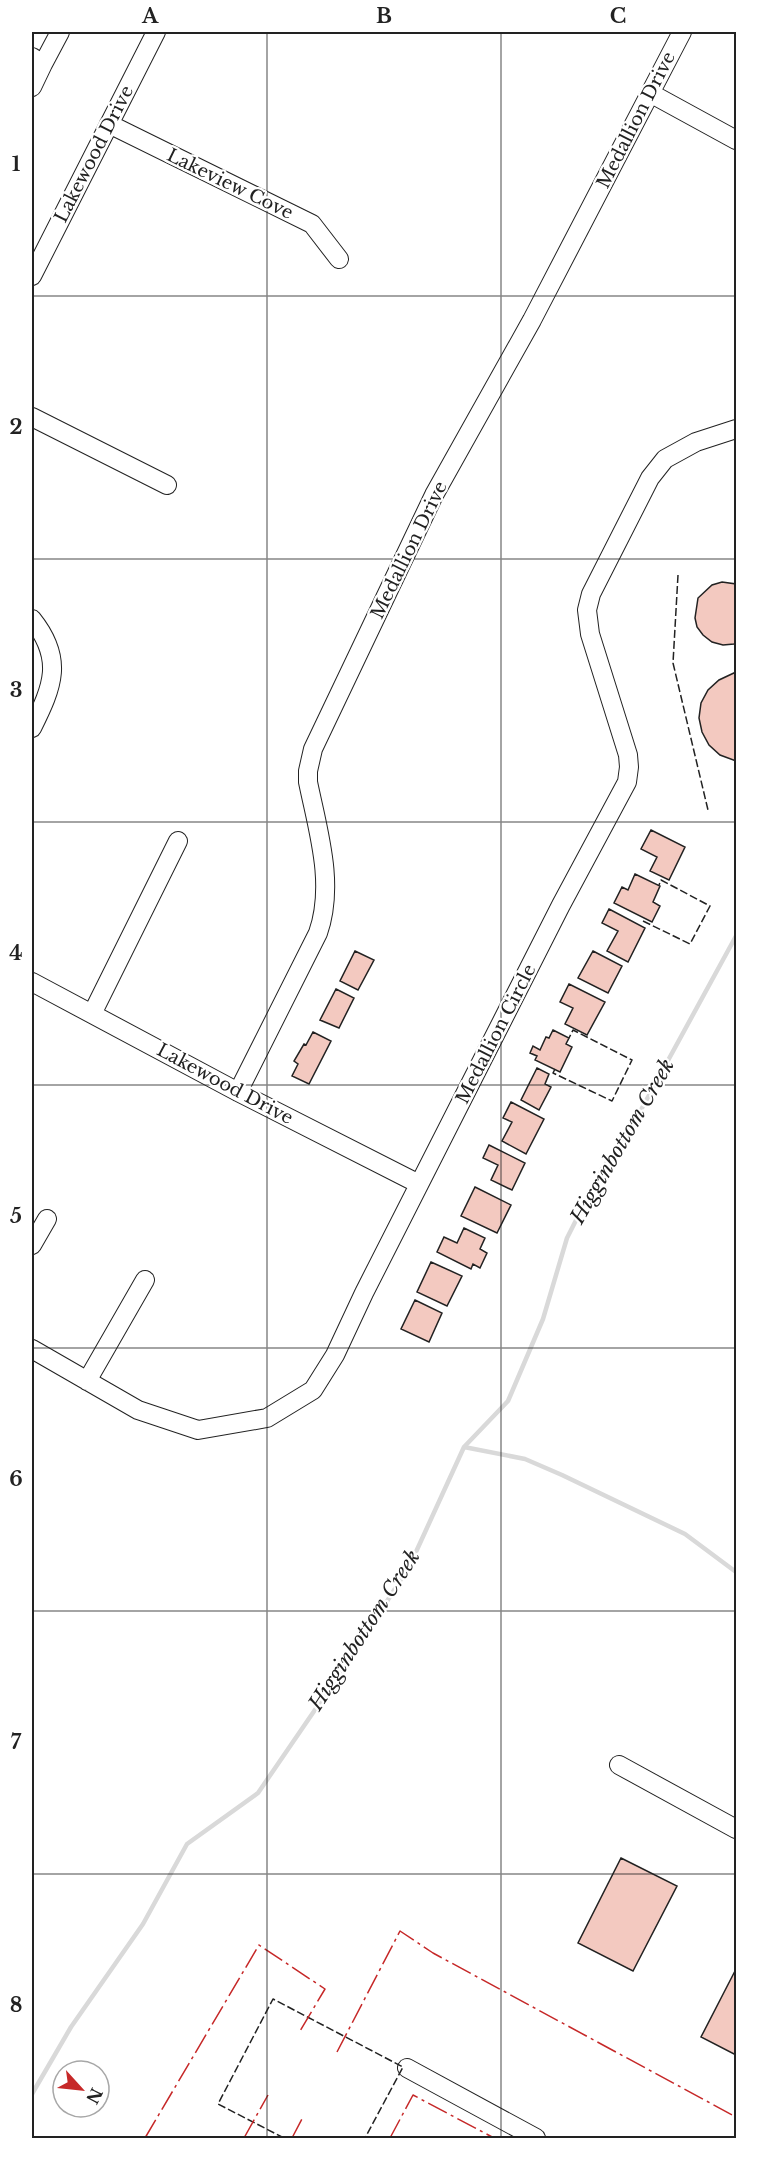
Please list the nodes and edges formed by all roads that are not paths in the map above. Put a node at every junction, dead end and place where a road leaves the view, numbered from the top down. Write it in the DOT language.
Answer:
graph roads {
  1 [pos="60,32"];
  2 [pos="156,32"];
  3 [pos="682,32"];
  4 [pos="37,60"];
  5 [pos="32,87"];
  6 [pos="650,93"];
  7 [pos="109,124"];
  8 [pos="736,140"];
  9 [pos="339,259"];
  10 [pos="32,275"];
  11 [pos="32,417"];
  12 [pos="736,429"];
  13 [pos="167,485"];
  14 [pos="32,619"];
  15 [pos="32,728"];
  16 [pos="178,841"];
  17 [pos="32,982"];
  18 [pos="92,1014"];
  19 [pos="238,1092"];
  20 [pos="419,1184"];
  21 [pos="47,1219"];
  22 [pos="32,1245"];
  23 [pos="145,1280"];
  24 [pos="32,1349"];
  25 [pos="87,1381"];
  26 [pos="619,1765"];
  27 [pos="736,1829"];
  28 [pos="407,2068"];
  29 [pos="536,2139"];
  1 -- 4 [label="street"];
  2 -- 7 [label="street, Lakewood Drive"];
  3 -- 6 [label="street, Medallion Drive"];
  4 -- 5 [label="street"];
  6 -- 8 [label="street"];
  6 -- 19 [label="street, Medallion Drive"];
  7 -- 9 [label="street, Lakeview Cove"];
  7 -- 10 [label="street, Lakewood Drive"];
  11 -- 13 [label="street"];
  12 -- 20 [label="street, Medallion Circle"];
  14 -- 15 [label="street"];
  16 -- 18 [label="street"];
  17 -- 18 [label="street, Lakewood Drive"];
  18 -- 19 [label="street, Lakewood Drive"];
  19 -- 20 [label="street, Lakewood Drive"];
  20 -- 25 [label="street, Medallion Circle"];
  21 -- 22 [label="street"];
  23 -- 25 [label="street"];
  24 -- 25 [label="street, Medallion Circle"];
  26 -- 27 [label="street"];
  28 -- 29 [label="street"];
}
